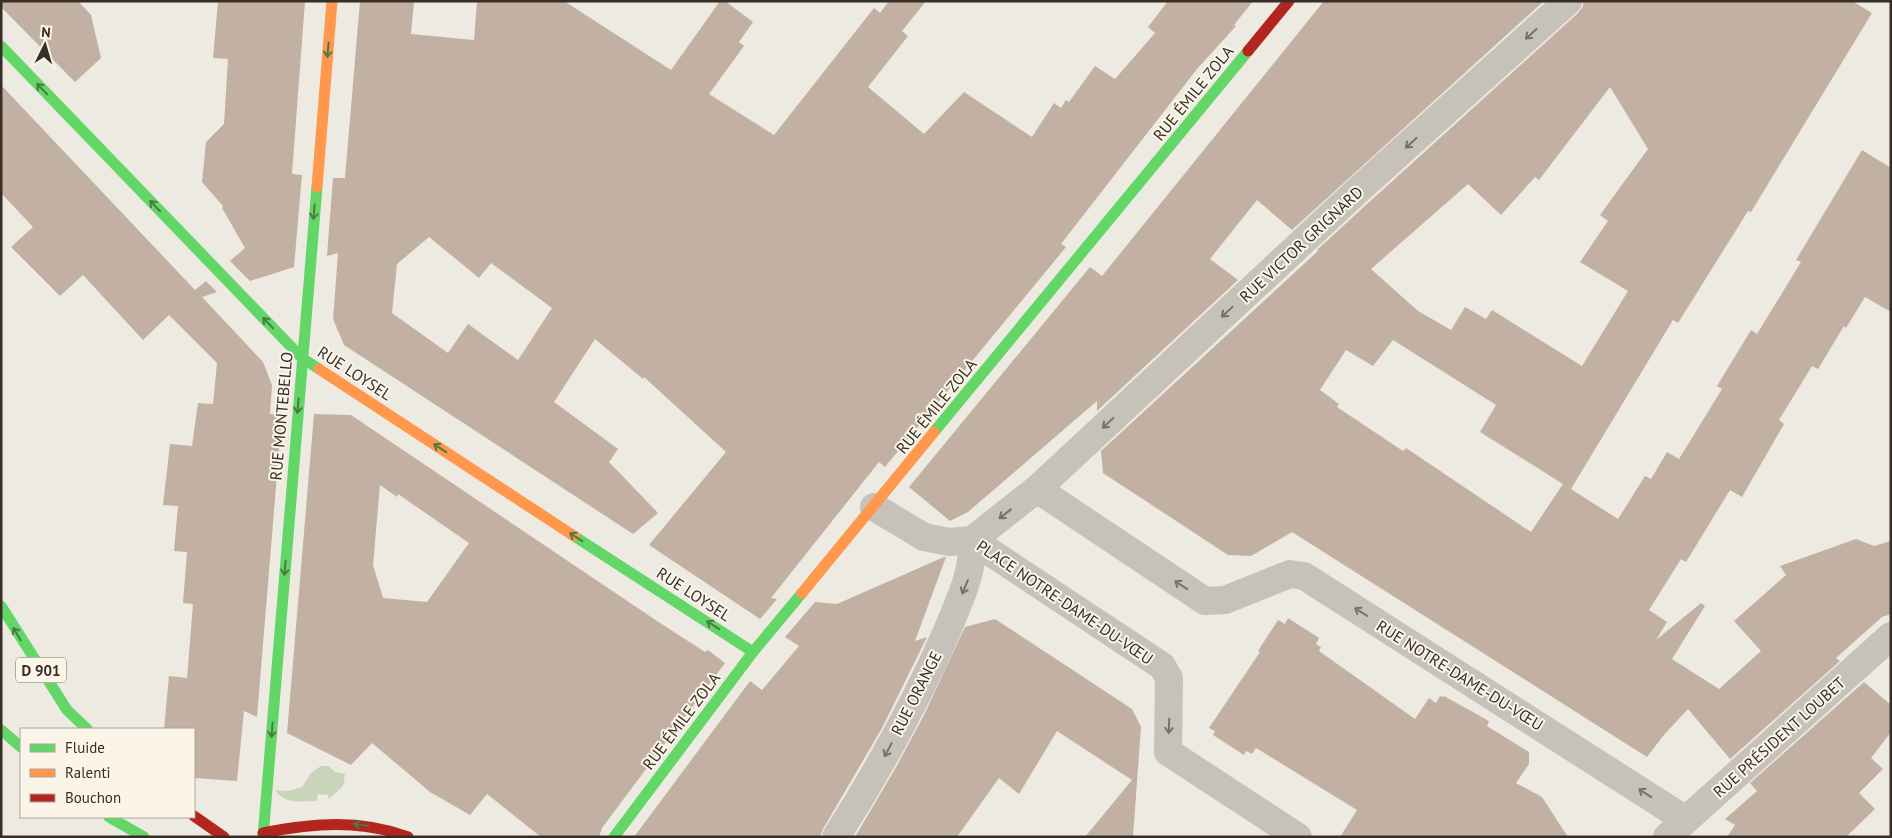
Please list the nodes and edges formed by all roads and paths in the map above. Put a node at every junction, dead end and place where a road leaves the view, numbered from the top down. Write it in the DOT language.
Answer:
graph roads {
  1 [pos="332,1"];
  2 [pos="1289,1"];
  3 [pos="1568,1"];
  4 [pos="1,46"];
  5 [pos="302,358"];
  6 [pos="1037,489"];
  7 [pos="874,507"];
  8 [pos="972,540"];
  9 [pos="1,606"];
  10 [pos="1891,636"];
  11 [pos="753,652"];
  12 [pos="86,728"];
  13 [pos="1,730"];
  14 [pos="20,746"];
  15 [pos="195,817"];
  16 [pos="111,818"];
  17 [pos="1677,828"];
  18 [pos="263,835"];
  19 [pos="144,837"];
  20 [pos="224,837"];
  21 [pos="408,837"];
  22 [pos="614,837"];
  23 [pos="836,837"];
  24 [pos="1298,837"];
  1 -- 5 [label="street, RUE MONTEBELLO, one-way"];
  2 -- 7 [label="street, RUE ÉMILE ZOLA"];
  3 -- 6 [label="street, RUE VICTOR GRIGNARD, one-way"];
  5 -- 4 [label="street, RUE LOYSEL, one-way"];
  11 -- 5 [label="street, RUE LOYSEL, one-way"];
  5 -- 18 [label="street, RUE MONTEBELLO, one-way"];
  6 -- 8 [label="street, one-way"];
  17 -- 6 [label="street, RUE NOTRE-DAME-DU-VŒU, one-way"];
  7 -- 8 [label="street, PLACE NOTRE-DAME-DU-VŒU"];
  7 -- 11 [label="street, RUE ÉMILE ZOLA"];
  8 -- 23 [label="street, RUE ORANGE, one-way"];
  8 -- 24 [label="street, PLACE NOTRE-DAME-DU-VŒU, one-way"];
  12 -- 9 [label="street, D 901, one-way"];
  10 -- 17 [label="street, RUE PRÉSIDENT LOUBET"];
  11 -- 22 [label="street, RUE ÉMILE ZOLA"];
  13 -- 14 [label="street"];
  15 -- 20 [label="street"];
  16 -- 19 [label="street"];
  21 -- 18 [label="street, one-way"];
}
